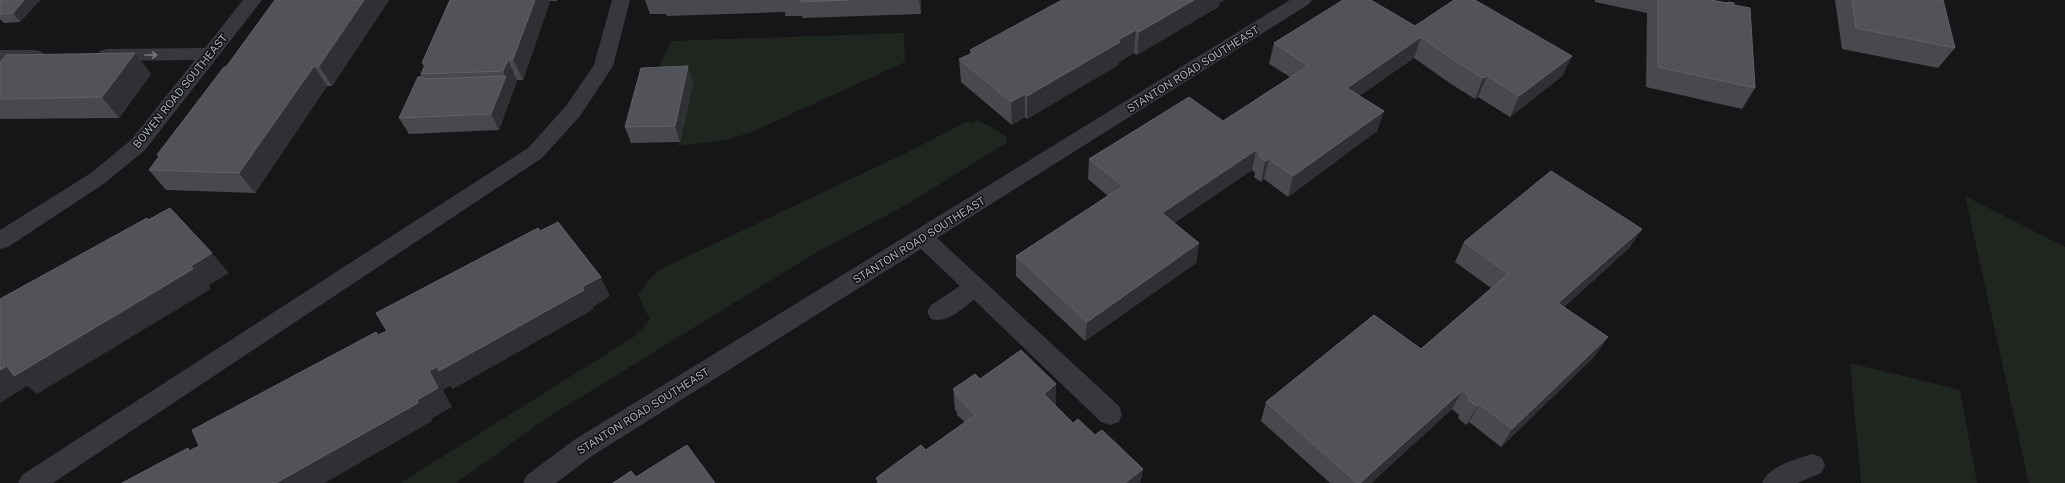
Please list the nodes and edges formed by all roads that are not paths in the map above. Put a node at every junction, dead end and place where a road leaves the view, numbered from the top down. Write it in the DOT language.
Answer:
graph roads {
  1 [pos="253,0"];
  2 [pos="621,0"];
  3 [pos="1303,0"];
  4 [pos="210,54"];
  5 [pos="86,55"];
  6 [pos="0,56"];
  7 [pos="54,56"];
  8 [pos="923,238"];
  9 [pos="0,241"];
  10 [pos="975,288"];
  11 [pos="940,312"];
  12 [pos="1110,414"];
  13 [pos="1812,465"];
  14 [pos="31,483"];
  15 [pos="536,483"];
  16 [pos="1775,483"];
  1 -- 4 [label="street, BOWEN ROAD SOUTHEAST"];
  2 -- 14 [label="street"];
  3 -- 8 [label="street, STANTON ROAD SOUTHEAST"];
  5 -- 4 [label="street, one-way"];
  4 -- 9 [label="street, BOWEN ROAD SOUTHEAST"];
  6 -- 7 [label="street"];
  8 -- 10 [label="street"];
  8 -- 15 [label="street, STANTON ROAD SOUTHEAST"];
  10 -- 11 [label="street"];
  10 -- 12 [label="street"];
  13 -- 16 [label="street"];
}
